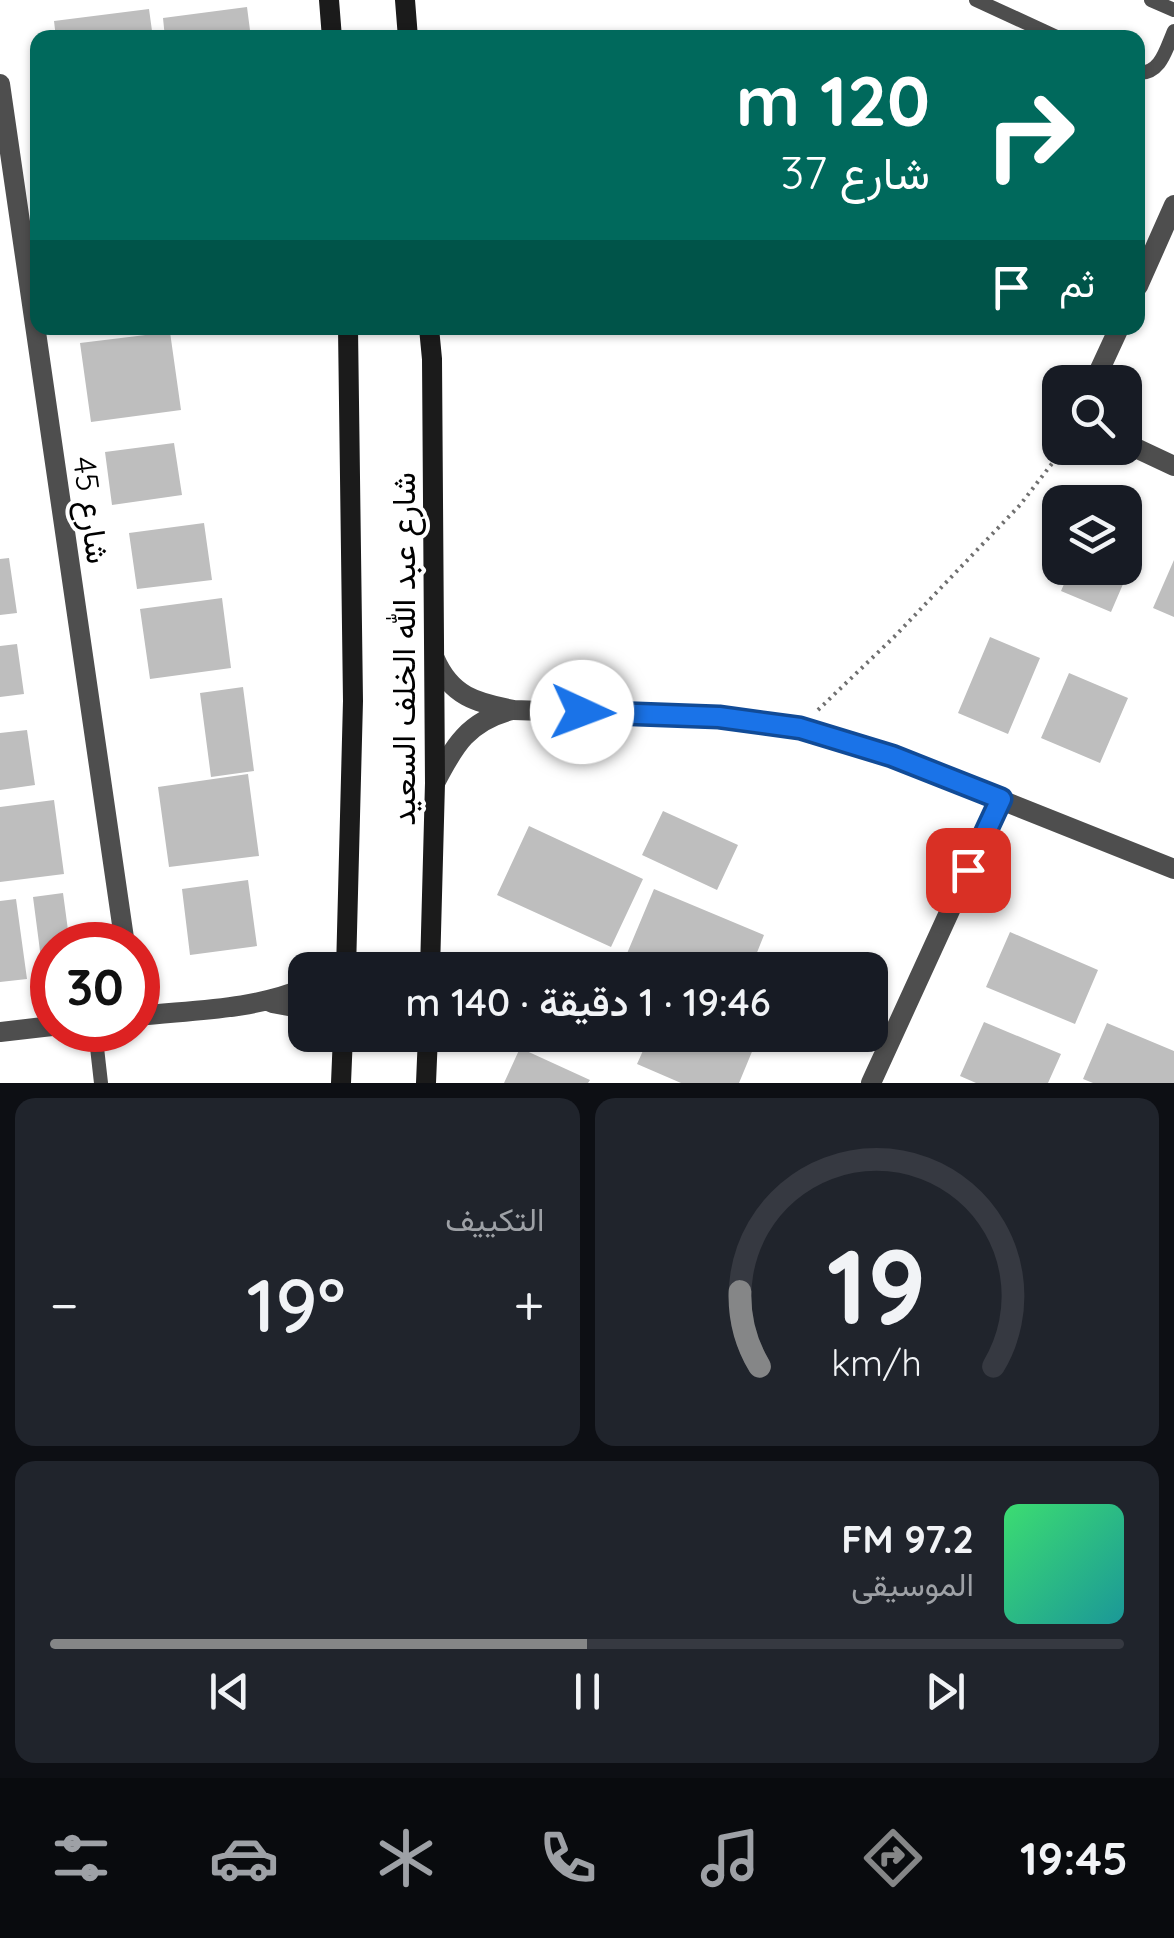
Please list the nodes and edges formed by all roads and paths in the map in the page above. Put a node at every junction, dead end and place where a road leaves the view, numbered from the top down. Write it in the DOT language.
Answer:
graph roads {
  1 [pos="329,0"];
  2 [pos="406,0"];
  3 [pos="976,0"];
  4 [pos="1151,0"];
  5 [pos="1174,10"];
  6 [pos="333,30"];
  7 [pos="405,30"];
  8 [pos="1042,30"];
  9 [pos="1174,31"];
  10 [pos="1145,73"];
  11 [pos="0,84"];
  12 [pos="8,200"];
  13 [pos="1174,205"];
  14 [pos="1145,270"];
  15 [pos="348,335"];
  16 [pos="430,335"];
  17 [pos="1116,335"];
  18 [pos="1102,365"];
  19 [pos="1142,452"];
  20 [pos="1051,465"];
  21 [pos="1174,466"];
  22 [pos="435,659"];
  23 [pos="514,710"];
  24 [pos="800,728"];
  25 [pos="435,784"];
  26 [pos="1001,799"];
  27 [pos="1174,869"];
  28 [pos="121,922"];
  29 [pos="346,952"];
  30 [pos="430,952"];
  31 [pos="288,995"];
  32 [pos="260,1002"];
  33 [pos="288,1005"];
  34 [pos="160,1013"];
  35 [pos="30,1029"];
  36 [pos="0,1032"];
  37 [pos="97,1052"];
  38 [pos="342,1052"];
  39 [pos="427,1052"];
  40 [pos="101,1083"];
  41 [pos="341,1083"];
  42 [pos="426,1083"];
  43 [pos="871,1083"];
  1 -- 6 [label="main road"];
  2 -- 7 [label="main road"];
  3 -- 8 [label="lane"];
  4 -- 5 [label="lane"];
  9 -- 10 [label="lane"];
  11 -- 12 [label="street, شارع 45"];
  12 -- 28 [label="street, شارع 45"];
  13 -- 14 [label="street"];
  15 -- 29 [label="main road, شارع عبد الله الخلف السعيد"];
  16 -- 22 [label="main road, شارع عبد الله الخلف السعيد"];
  17 -- 18 [label="street"];
  19 -- 21 [label="street"];
  20 -- 24 [label="path"];
  22 -- 23 [label="street"];
  22 -- 25 [label="main road, شارع عبد الله الخلف السعيد"];
  23 -- 24 [label="street"];
  23 -- 25 [label="street"];
  24 -- 26 [label="street"];
  25 -- 30 [label="main road, شارع عبد الله الخلف السعيد"];
  26 -- 27 [label="street"];
  26 -- 43 [label="street"];
  31 -- 32 [label="street"];
  32 -- 33 [label="street"];
  32 -- 34 [label="street"];
  35 -- 36 [label="street"];
  37 -- 40 [label="lane"];
  38 -- 41 [label="main road"];
  39 -- 42 [label="main road"];
}
